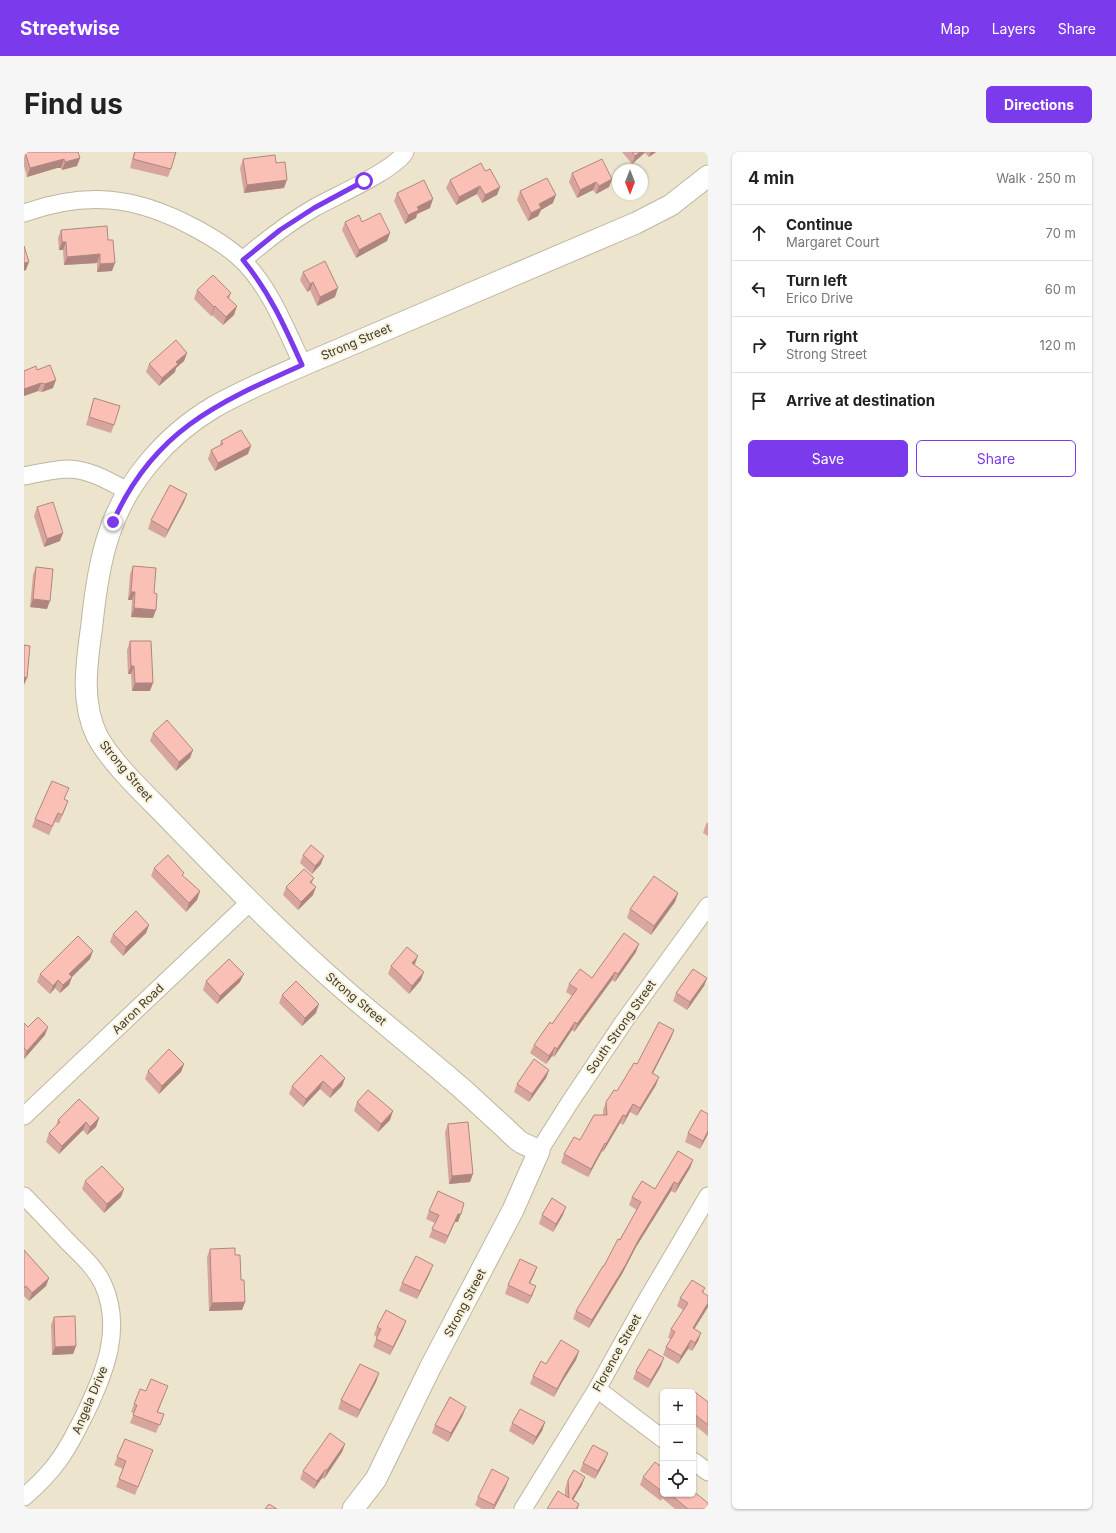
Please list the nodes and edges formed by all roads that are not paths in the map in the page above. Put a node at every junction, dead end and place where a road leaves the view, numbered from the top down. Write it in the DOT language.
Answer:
graph roads {
  1 [pos="405,152"];
  2 [pos="708,176"];
  3 [pos="24,213"];
  4 [pos="243,260"];
  5 [pos="302,365"];
  6 [pos="24,476"];
  7 [pos="128,491"];
  8 [pos="250,902"];
  9 [pos="708,906"];
  10 [pos="24,1116"];
  11 [pos="539,1150"];
  12 [pos="24,1196"];
  13 [pos="708,1196"];
  14 [pos="597,1389"];
  15 [pos="660,1437"];
  16 [pos="696,1463"];
  17 [pos="708,1472"];
  18 [pos="24,1497"];
  19 [pos="353,1509"];
  20 [pos="523,1509"];
  1 -- 4 [label="street"];
  2 -- 5 [label="street, Strong Street"];
  3 -- 4 [label="street"];
  4 -- 5 [label="street"];
  5 -- 7 [label="street, Strong Street"];
  6 -- 7 [label="street"];
  7 -- 8 [label="street, Strong Street"];
  8 -- 10 [label="street, Aaron Road"];
  8 -- 11 [label="street, Strong Street"];
  9 -- 11 [label="street, South Strong Street"];
  11 -- 19 [label="street, Strong Street"];
  12 -- 18 [label="street, Angela Drive"];
  13 -- 14 [label="street, Florence Street"];
  14 -- 15 [label="street"];
  14 -- 20 [label="street, Florence Street"];
  16 -- 17 [label="street"];
}
